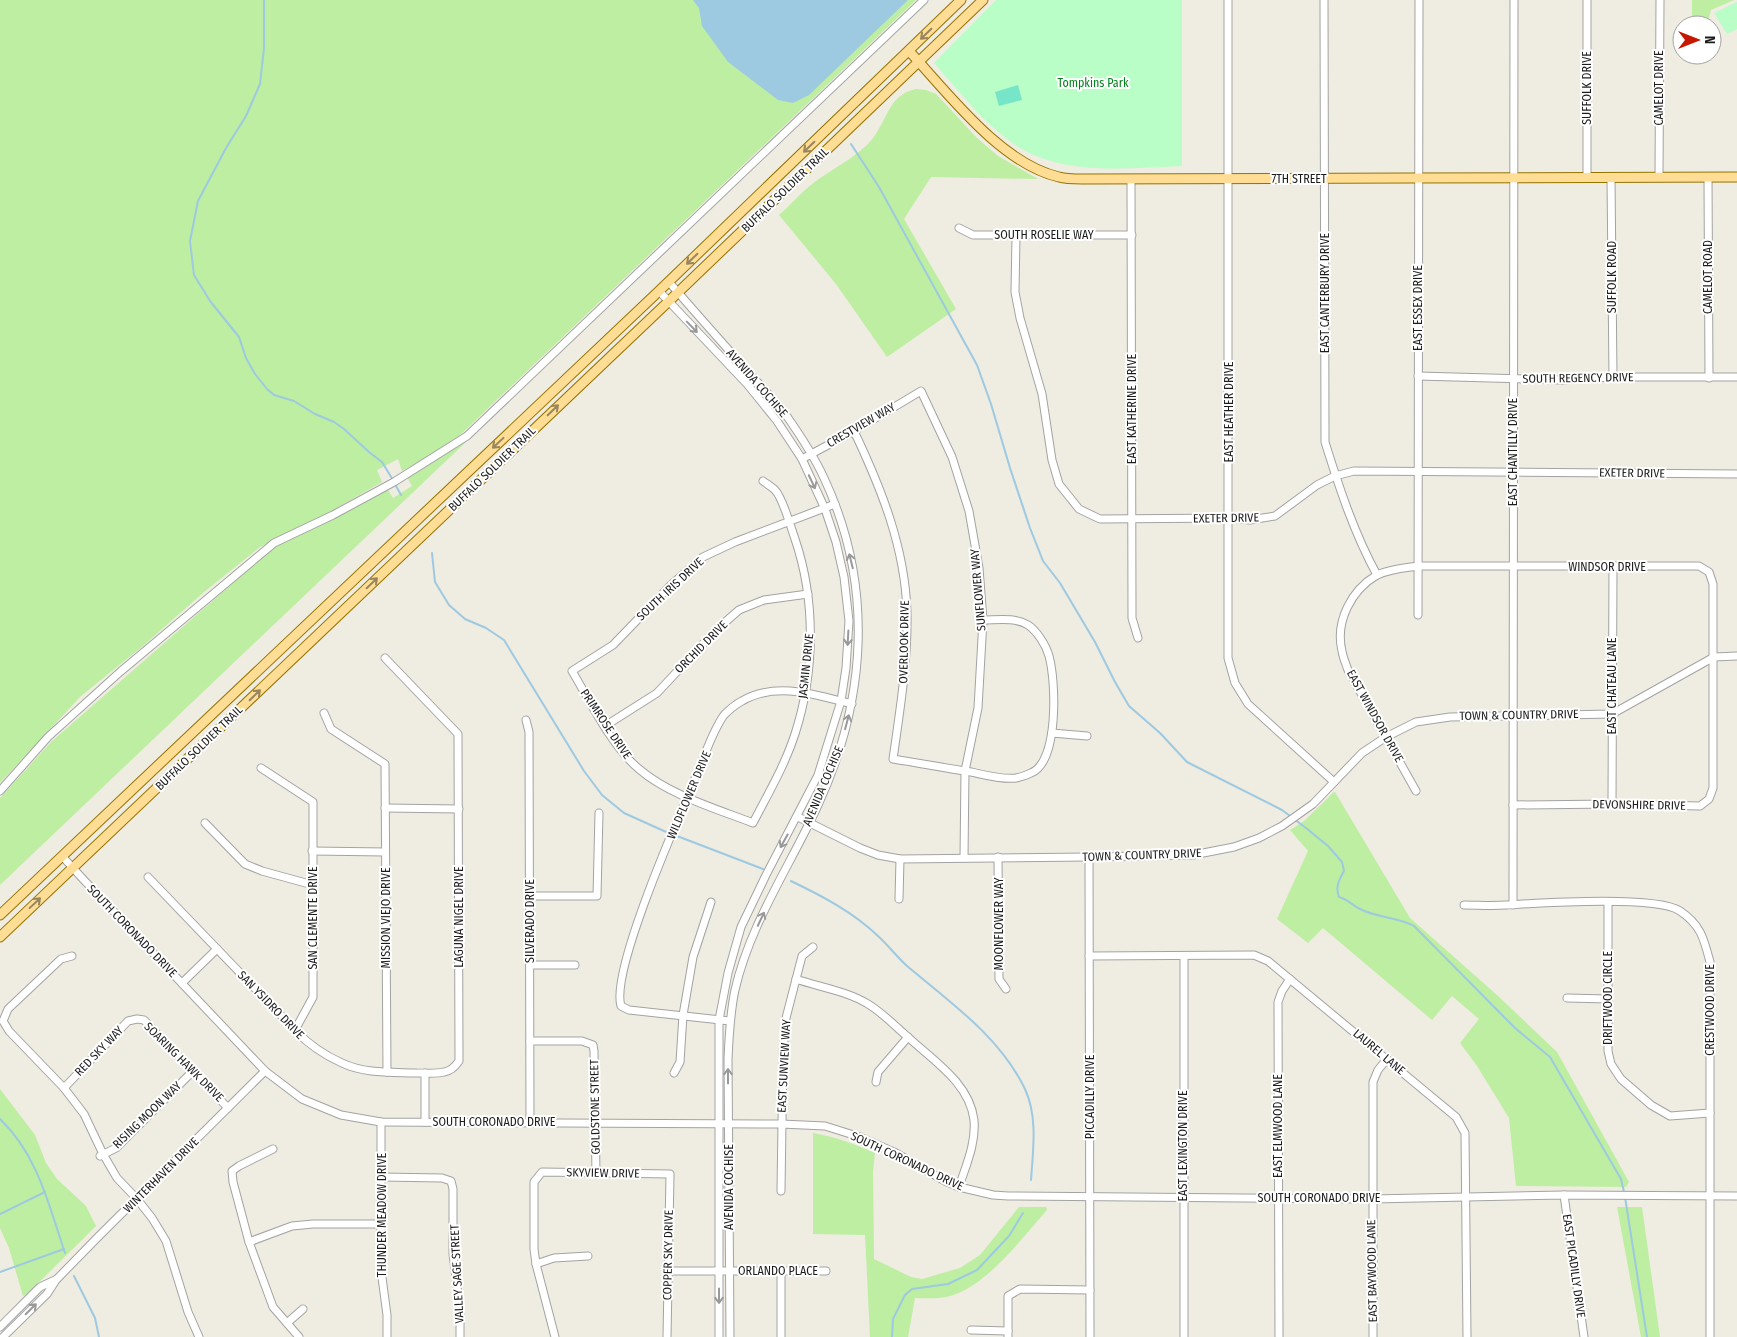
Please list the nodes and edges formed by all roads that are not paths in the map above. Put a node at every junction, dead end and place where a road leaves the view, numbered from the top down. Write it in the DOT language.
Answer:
graph roads {
  1 [pos="924,0"];
  2 [pos="961,0"];
  3 [pos="983,0"];
  4 [pos="1228,0"];
  5 [pos="1324,0"];
  6 [pos="1419,0"];
  7 [pos="1514,0"];
  8 [pos="1587,0"];
  9 [pos="1660,0"];
  10 [pos="909,51"];
  11 [pos="919,62"];
  12 [pos="1659,176"];
  13 [pos="1514,177"];
  14 [pos="1587,177"];
  15 [pos="1611,177"];
  16 [pos="1708,177"];
  17 [pos="1737,177"];
  18 [pos="1132,179"];
  19 [pos="1229,179"];
  20 [pos="1324,179"];
  21 [pos="1418,179"];
  22 [pos="958,228"];
  23 [pos="1132,235"];
  24 [pos="1016,236"];
  25 [pos="668,282"];
  26 [pos="659,291"];
  27 [pos="678,292"];
  28 [pos="668,302"];
  29 [pos="1418,376"];
  30 [pos="1613,377"];
  31 [pos="1737,377"];
  32 [pos="1708,378"];
  33 [pos="1513,379"];
  34 [pos="921,391"];
  35 [pos="854,431"];
  36 [pos="811,454"];
  37 [pos="802,459"];
  38 [pos="1417,470"];
  39 [pos="1514,472"];
  40 [pos="1737,474"];
  41 [pos="1335,476"];
  42 [pos="763,481"];
  43 [pos="835,504"];
  44 [pos="825,508"];
  45 [pos="1229,518"];
  46 [pos="1132,520"];
  47 [pos="790,522"];
  48 [pos="1418,566"];
  49 [pos="1513,567"];
  50 [pos="1613,567"];
  51 [pos="1378,575"];
  52 [pos="808,594"];
  53 [pos="1418,615"];
  54 [pos="983,620"];
  55 [pos="1138,638"];
  56 [pos="1737,656"];
  57 [pos="1714,657"];
  58 [pos="385,658"];
  59 [pos="572,671"];
  60 [pos="805,694"];
  61 [pos="841,702"];
  62 [pos="852,704"];
  63 [pos="324,713"];
  64 [pos="1612,714"];
  65 [pos="1513,715"];
  66 [pos="526,720"];
  67 [pos="605,726"];
  68 [pos="1052,733"];
  69 [pos="1087,736"];
  70 [pos="1386,737"];
  71 [pos="261,768"];
  72 [pos="965,771"];
  73 [pos="1334,782"];
  74 [pos="1416,790"];
  75 [pos="0,791"];
  76 [pos="687,797"];
  77 [pos="1612,804"];
  78 [pos="1513,805"];
  79 [pos="386,808"];
  80 [pos="459,809"];
  81 [pos="598,813"];
  82 [pos="798,817"];
  83 [pos="205,823"];
  84 [pos="753,823"];
  85 [pos="809,823"];
  86 [pos="312,851"];
  87 [pos="386,852"];
  88 [pos="62,856"];
  89 [pos="998,857"];
  90 [pos="964,858"];
  91 [pos="1089,858"];
  92 [pos="900,859"];
  93 [pos="73,868"];
  94 [pos="148,877"];
  95 [pos="313,885"];
  96 [pos="530,896"];
  97 [pos="899,899"];
  98 [pos="711,902"];
  99 [pos="1608,902"];
  100 [pos="1464,905"];
  101 [pos="1513,905"];
  102 [pos="0,915"];
  103 [pos="0,937"];
  104 [pos="813,948"];
  105 [pos="217,949"];
  106 [pos="72,956"];
  107 [pos="1089,956"];
  108 [pos="1184,956"];
  109 [pos="530,965"];
  110 [pos="574,965"];
  111 [pos="796,979"];
  112 [pos="1290,979"];
  113 [pos="182,983"];
  114 [pos="1006,989"];
  115 [pos="1567,998"];
  116 [pos="1608,999"];
  117 [pos="682,1015"];
  118 [pos="137,1019"];
  119 [pos="719,1020"];
  120 [pos="730,1021"];
  121 [pos="294,1030"];
  122 [pos="908,1037"];
  123 [pos="530,1041"];
  124 [pos="1387,1059"];
  125 [pos="193,1071"];
  126 [pos="265,1071"];
  127 [pos="387,1072"];
  128 [pos="425,1073"];
  129 [pos="674,1073"];
  130 [pos="876,1082"];
  131 [pos="64,1088"];
  132 [pos="228,1108"];
  133 [pos="1710,1113"];
  134 [pos="381,1122"];
  135 [pos="425,1122"];
  136 [pos="530,1122"];
  137 [pos="596,1123"];
  138 [pos="718,1124"];
  139 [pos="728,1124"];
  140 [pos="781,1124"];
  141 [pos="273,1149"];
  142 [pos="101,1155"];
  143 [pos="596,1174"];
  144 [pos="670,1174"];
  145 [pos="382,1177"];
  146 [pos="959,1187"];
  147 [pos="781,1191"];
  148 [pos="1564,1195"];
  149 [pos="1466,1196"];
  150 [pos="1710,1196"];
  151 [pos="1737,1196"];
  152 [pos="1090,1197"];
  153 [pos="1372,1198"];
  154 [pos="137,1199"];
  155 [pos="1183,1199"];
  156 [pos="1278,1199"];
  157 [pos="382,1224"];
  158 [pos="249,1242"];
  159 [pos="588,1256"];
  160 [pos="536,1264"];
  161 [pos="668,1271"];
  162 [pos="730,1271"];
  163 [pos="782,1271"];
  164 [pos="826,1271"];
  165 [pos="719,1272"];
  166 [pos="56,1280"];
  167 [pos="1090,1290"];
  168 [pos="303,1309"];
  169 [pos="287,1323"];
  170 [pos="0,1327"];
  171 [pos="970,1330"];
  172 [pos="1008,1334"];
  173 [pos="3,1337"];
  174 [pos="199,1337"];
  175 [pos="299,1337"];
  176 [pos="387,1337"];
  177 [pos="460,1337"];
  178 [pos="555,1337"];
  179 [pos="667,1337"];
  180 [pos="719,1337"];
  181 [pos="730,1337"];
  182 [pos="781,1337"];
  183 [pos="1090,1337"];
  184 [pos="1184,1337"];
  185 [pos="1279,1337"];
  186 [pos="1373,1337"];
  187 [pos="1467,1337"];
  188 [pos="1584,1337"];
  189 [pos="1710,1337"];
  1 -- 75 [label="street"];
  2 -- 10 [label="main road, BUFFALO SOLDIER TRAIL, one-way"];
  3 -- 11 [label="main road, BUFFALO SOLDIER TRAIL"];
  4 -- 19 [label="street, EAST HEATHER DRIVE"];
  5 -- 20 [label="street, EAST CANTERBURY DRIVE"];
  6 -- 21 [label="street, EAST ESSEX DRIVE"];
  7 -- 13 [label="street, EAST CHANTILLY DRIVE"];
  8 -- 14 [label="street, SUFFOLK DRIVE"];
  9 -- 12 [label="street, CAMELOT DRIVE"];
  10 -- 11 [label="main road, 7TH STREET"];
  10 -- 25 [label="main road, BUFFALO SOLDIER TRAIL, one-way"];
  11 -- 18 [label="main road, 7TH STREET"];
  11 -- 27 [label="main road, BUFFALO SOLDIER TRAIL"];
  12 -- 15 [label="main road, 7TH STREET"];
  12 -- 16 [label="main road, 7TH STREET"];
  13 -- 14 [label="main road, 7TH STREET"];
  13 -- 21 [label="main road, 7TH STREET"];
  13 -- 33 [label="street, EAST CHANTILLY DRIVE"];
  14 -- 15 [label="main road, 7TH STREET"];
  15 -- 30 [label="street, SUFFOLK ROAD"];
  16 -- 17 [label="main road, 7TH STREET"];
  16 -- 32 [label="street, CAMELOT ROAD"];
  18 -- 19 [label="main road, 7TH STREET"];
  18 -- 23 [label="street, EAST KATHERINE DRIVE"];
  19 -- 20 [label="main road, 7TH STREET"];
  19 -- 45 [label="street, EAST HEATHER DRIVE"];
  20 -- 21 [label="main road, 7TH STREET"];
  20 -- 41 [label="street, EAST CANTERBURY DRIVE"];
  21 -- 29 [label="street, EAST ESSEX DRIVE"];
  22 -- 24 [label="street, SOUTH ROSELIE WAY"];
  23 -- 24 [label="street, SOUTH ROSELIE WAY"];
  23 -- 46 [label="street, EAST KATHERINE DRIVE"];
  24 -- 46 [label="street, EXETER DRIVE"];
  25 -- 26 [label="main road, BUFFALO SOLDIER TRAIL"];
  25 -- 27 [label="street, AVENIDA COCHISE"];
  26 -- 28 [label="street, AVENIDA COCHISE"];
  26 -- 88 [label="main road, BUFFALO SOLDIER TRAIL, one-way"];
  27 -- 28 [label="main road, BUFFALO SOLDIER TRAIL"];
  27 -- 36 [label="street, AVENIDA COCHISE"];
  28 -- 37 [label="street, AVENIDA COCHISE, one-way"];
  93 -- 28 [label="main road, BUFFALO SOLDIER TRAIL, one-way"];
  29 -- 33 [label="street, SOUTH REGENCY DRIVE"];
  29 -- 38 [label="street, EAST ESSEX DRIVE"];
  30 -- 32 [label="street, SOUTH REGENCY DRIVE"];
  30 -- 33 [label="street, SOUTH REGENCY DRIVE"];
  31 -- 32 [label="street, SOUTH REGENCY DRIVE"];
  33 -- 39 [label="street, EAST CHANTILLY DRIVE"];
  34 -- 35 [label="street, CRESTVIEW WAY"];
  34 -- 54 [label="street, SUNFLOWER WAY"];
  35 -- 36 [label="street, CRESTVIEW WAY"];
  35 -- 72 [label="street, OVERLOOK DRIVE"];
  36 -- 37 [label="street, CRESTVIEW WAY"];
  36 -- 43 [label="street, AVENIDA COCHISE"];
  37 -- 44 [label="street, AVENIDA COCHISE, one-way"];
  38 -- 39 [label="street, EXETER DRIVE"];
  38 -- 41 [label="street, EXETER DRIVE"];
  38 -- 48 [label="street, EAST ESSEX DRIVE"];
  39 -- 40 [label="street, EXETER DRIVE"];
  39 -- 49 [label="street, EAST CHANTILLY DRIVE"];
  41 -- 45 [label="street, EXETER DRIVE"];
  41 -- 51 [label="street, EAST CANTERBURY DRIVE"];
  42 -- 47 [label="street, JASMIN DRIVE"];
  43 -- 44 [label="street, SOUTH IRIS DRIVE"];
  62 -- 43 [label="street, AVENIDA COCHISE, one-way"];
  44 -- 47 [label="street, SOUTH IRIS DRIVE"];
  44 -- 61 [label="street, AVENIDA COCHISE, one-way"];
  45 -- 46 [label="street, EXETER DRIVE"];
  45 -- 73 [label="street, EAST HEATHER DRIVE"];
  46 -- 55 [label="street, EAST KATHERINE DRIVE"];
  47 -- 52 [label="street, JASMIN DRIVE"];
  47 -- 59 [label="street, SOUTH IRIS DRIVE"];
  48 -- 49 [label="street, WINDSOR DRIVE"];
  48 -- 51 [label="street, EAST WINDSOR DRIVE"];
  48 -- 53 [label="street, EAST ESSEX DRIVE"];
  49 -- 50 [label="street, WINDSOR DRIVE"];
  49 -- 65 [label="street, EAST CHANTILLY DRIVE"];
  50 -- 57 [label="street, WINDSOR DRIVE"];
  50 -- 64 [label="street, EAST CHATEAU LANE"];
  51 -- 70 [label="street, EAST WINDSOR DRIVE"];
  52 -- 60 [label="street, JASMIN DRIVE"];
  52 -- 67 [label="street, ORCHID DRIVE"];
  54 -- 68 [label="street"];
  54 -- 72 [label="street, SUNFLOWER WAY"];
  56 -- 57 [label="street, TOWN & COUNTRY DRIVE"];
  57 -- 64 [label="street, TOWN & COUNTRY DRIVE"];
  57 -- 77 [label="street, DEVONSHIRE DRIVE"];
  58 -- 80 [label="street, LAGUNA NIGEL DRIVE"];
  59 -- 67 [label="street, PRIMROSE DRIVE"];
  60 -- 61 [label="street, WILDFLOWER DRIVE"];
  60 -- 76 [label="street, WILDFLOWER DRIVE"];
  60 -- 84 [label="street, JASMIN DRIVE"];
  61 -- 62 [label="street, WILDFLOWER DRIVE"];
  61 -- 82 [label="street, AVENIDA COCHISE"];
  85 -- 62 [label="street, AVENIDA COCHISE, one-way"];
  63 -- 79 [label="street, MISSION VIEJO DRIVE"];
  64 -- 65 [label="street, TOWN & COUNTRY DRIVE"];
  64 -- 77 [label="street, EAST CHATEAU LANE"];
  65 -- 70 [label="street, TOWN & COUNTRY DRIVE"];
  65 -- 78 [label="street, EAST CHANTILLY DRIVE"];
  66 -- 96 [label="street, SILVERADO DRIVE"];
  67 -- 76 [label="street, PRIMROSE DRIVE"];
  68 -- 69 [label="street"];
  68 -- 72 [label="street"];
  70 -- 73 [label="street, TOWN & COUNTRY DRIVE"];
  70 -- 74 [label="street, EAST WINDSOR DRIVE"];
  71 -- 86 [label="street, SAN CLEMENTE DRIVE"];
  72 -- 90 [label="street, SUNFLOWER WAY"];
  73 -- 91 [label="street, TOWN & COUNTRY DRIVE"];
  76 -- 84 [label="street, PRIMROSE DRIVE"];
  76 -- 117 [label="street, WILDFLOWER DRIVE"];
  77 -- 78 [label="street, DEVONSHIRE DRIVE"];
  78 -- 101 [label="street, EAST CHANTILLY DRIVE"];
  79 -- 80 [label="street"];
  79 -- 87 [label="street, MISSION VIEJO DRIVE"];
  80 -- 128 [label="street, LAGUNA NIGEL DRIVE"];
  81 -- 96 [label="street"];
  82 -- 85 [label="street, TOWN & COUNTRY DRIVE"];
  82 -- 119 [label="street, AVENIDA COCHISE, one-way"];
  83 -- 95 [label="street"];
  85 -- 92 [label="street, TOWN & COUNTRY DRIVE"];
  120 -- 85 [label="street, AVENIDA COCHISE, one-way"];
  86 -- 87 [label="street"];
  86 -- 95 [label="street, SAN CLEMENTE DRIVE"];
  87 -- 127 [label="street, MISSION VIEJO DRIVE"];
  88 -- 93 [label="street, SOUTH CORONADO DRIVE"];
  88 -- 102 [label="main road, BUFFALO SOLDIER TRAIL"];
  89 -- 90 [label="street, TOWN & COUNTRY DRIVE"];
  89 -- 91 [label="street, TOWN & COUNTRY DRIVE"];
  89 -- 114 [label="street, MOONFLOWER WAY"];
  90 -- 92 [label="street, TOWN & COUNTRY DRIVE"];
  91 -- 107 [label="street, PICCADILLY DRIVE"];
  92 -- 97 [label="street"];
  103 -- 93 [label="main road, BUFFALO SOLDIER TRAIL, one-way"];
  93 -- 113 [label="street, SOUTH CORONADO DRIVE"];
  94 -- 105 [label="street, SAN YSIDRO DRIVE"];
  95 -- 121 [label="street, SAN CLEMENTE DRIVE"];
  96 -- 109 [label="street, SILVERADO DRIVE"];
  98 -- 117 [label="street"];
  99 -- 101 [label="street, CRESTWOOD DRIVE"];
  99 -- 116 [label="street, DRIFTWOOD CIRCLE"];
  99 -- 133 [label="street, CRESTWOOD DRIVE"];
  100 -- 101 [label="street, CRESTWOOD DRIVE"];
  104 -- 111 [label="street, EAST SUNVIEW WAY"];
  105 -- 113 [label="street"];
  105 -- 121 [label="street, SAN YSIDRO DRIVE"];
  106 -- 131 [label="street"];
  107 -- 108 [label="street, LAUREL LANE"];
  107 -- 152 [label="street, PICCADILLY DRIVE"];
  108 -- 112 [label="street, LAUREL LANE"];
  108 -- 155 [label="street, EAST LEXINGTON DRIVE"];
  109 -- 110 [label="street"];
  109 -- 123 [label="street, SILVERADO DRIVE"];
  111 -- 122 [label="street"];
  111 -- 140 [label="street, EAST SUNVIEW WAY"];
  112 -- 124 [label="street, LAUREL LANE"];
  112 -- 156 [label="street, EAST ELMWOOD LANE"];
  113 -- 126 [label="street, SOUTH CORONADO DRIVE"];
  115 -- 116 [label="street"];
  116 -- 133 [label="street, DRIFTWOOD CIRCLE"];
  117 -- 119 [label="street"];
  117 -- 129 [label="street"];
  118 -- 125 [label="street, SOARING HAWK DRIVE"];
  118 -- 131 [label="street, RED SKY WAY"];
  119 -- 120 [label="street"];
  119 -- 138 [label="street, AVENIDA COCHISE"];
  139 -- 120 [label="street, AVENIDA COCHISE, one-way"];
  121 -- 127 [label="street, SAN YSIDRO DRIVE"];
  122 -- 130 [label="street"];
  122 -- 146 [label="street"];
  123 -- 136 [label="street, SILVERADO DRIVE"];
  123 -- 137 [label="street, GOLDSTONE STREET"];
  124 -- 149 [label="street, LAUREL LANE"];
  124 -- 153 [label="street, EAST BAYWOOD LANE"];
  125 -- 132 [label="street, SOARING HAWK DRIVE"];
  125 -- 142 [label="street, RISING MOON WAY"];
  126 -- 132 [label="street, WINTERHAVEN DRIVE"];
  126 -- 134 [label="street, SOUTH CORONADO DRIVE"];
  127 -- 128 [label="street, SAN YSIDRO DRIVE"];
  128 -- 135 [label="street"];
  131 -- 142 [label="street"];
  132 -- 154 [label="street, WINTERHAVEN DRIVE"];
  133 -- 150 [label="street, CRESTWOOD DRIVE"];
  134 -- 135 [label="street, SOUTH CORONADO DRIVE"];
  134 -- 145 [label="street, THUNDER MEADOW DRIVE"];
  135 -- 136 [label="street, SOUTH CORONADO DRIVE"];
  136 -- 137 [label="street, SOUTH CORONADO DRIVE"];
  137 -- 138 [label="street, SOUTH CORONADO DRIVE"];
  137 -- 143 [label="street, GOLDSTONE STREET"];
  138 -- 139 [label="street, SOUTH CORONADO DRIVE"];
  138 -- 165 [label="street, AVENIDA COCHISE"];
  139 -- 140 [label="street, SOUTH CORONADO DRIVE"];
  139 -- 162 [label="street, AVENIDA COCHISE"];
  140 -- 146 [label="street, SOUTH CORONADO DRIVE"];
  140 -- 147 [label="street, EAST SUNVIEW WAY"];
  141 -- 158 [label="street"];
  142 -- 154 [label="street"];
  143 -- 144 [label="street, SKYVIEW DRIVE"];
  143 -- 160 [label="street, SKYVIEW DRIVE"];
  144 -- 161 [label="street, COPPER SKY DRIVE"];
  145 -- 157 [label="street, THUNDER MEADOW DRIVE"];
  145 -- 177 [label="street, VALLEY SAGE STREET"];
  146 -- 152 [label="street, SOUTH CORONADO DRIVE"];
  148 -- 149 [label="street, SOUTH CORONADO DRIVE"];
  148 -- 150 [label="street, SOUTH CORONADO DRIVE"];
  148 -- 188 [label="street, EAST PICADILLY DRIVE"];
  149 -- 153 [label="street, SOUTH CORONADO DRIVE"];
  149 -- 187 [label="street, LAUREL LANE"];
  150 -- 151 [label="street, SOUTH CORONADO DRIVE"];
  150 -- 189 [label="street, CRESTWOOD DRIVE"];
  152 -- 155 [label="street, SOUTH CORONADO DRIVE"];
  152 -- 167 [label="street, PICCADILLY DRIVE"];
  153 -- 156 [label="street, SOUTH CORONADO DRIVE"];
  153 -- 186 [label="street, EAST BAYWOOD LANE"];
  154 -- 166 [label="street, WINTERHAVEN DRIVE"];
  154 -- 174 [label="street"];
  155 -- 156 [label="street, SOUTH CORONADO DRIVE"];
  155 -- 184 [label="street, EAST LEXINGTON DRIVE"];
  156 -- 185 [label="street, EAST ELMWOOD LANE"];
  157 -- 158 [label="street"];
  157 -- 176 [label="street, THUNDER MEADOW DRIVE"];
  158 -- 169 [label="street"];
  159 -- 160 [label="street"];
  160 -- 178 [label="street"];
  161 -- 165 [label="street, ORLANDO PLACE"];
  161 -- 179 [label="street, COPPER SKY DRIVE"];
  162 -- 163 [label="street, ORLANDO PLACE"];
  162 -- 165 [label="street, ORLANDO PLACE"];
  162 -- 181 [label="street, AVENIDA COCHISE"];
  163 -- 164 [label="street, ORLANDO PLACE"];
  163 -- 182 [label="street"];
  165 -- 180 [label="street, AVENIDA COCHISE, one-way"];
  166 -- 170 [label="street, WINTERHAVEN DRIVE"];
  173 -- 166 [label="street, WINTERHAVEN DRIVE, one-way"];
  167 -- 172 [label="street"];
  167 -- 183 [label="street, PICCADILLY DRIVE"];
  168 -- 169 [label="street"];
  169 -- 175 [label="street"];
  171 -- 172 [label="street"];
}
